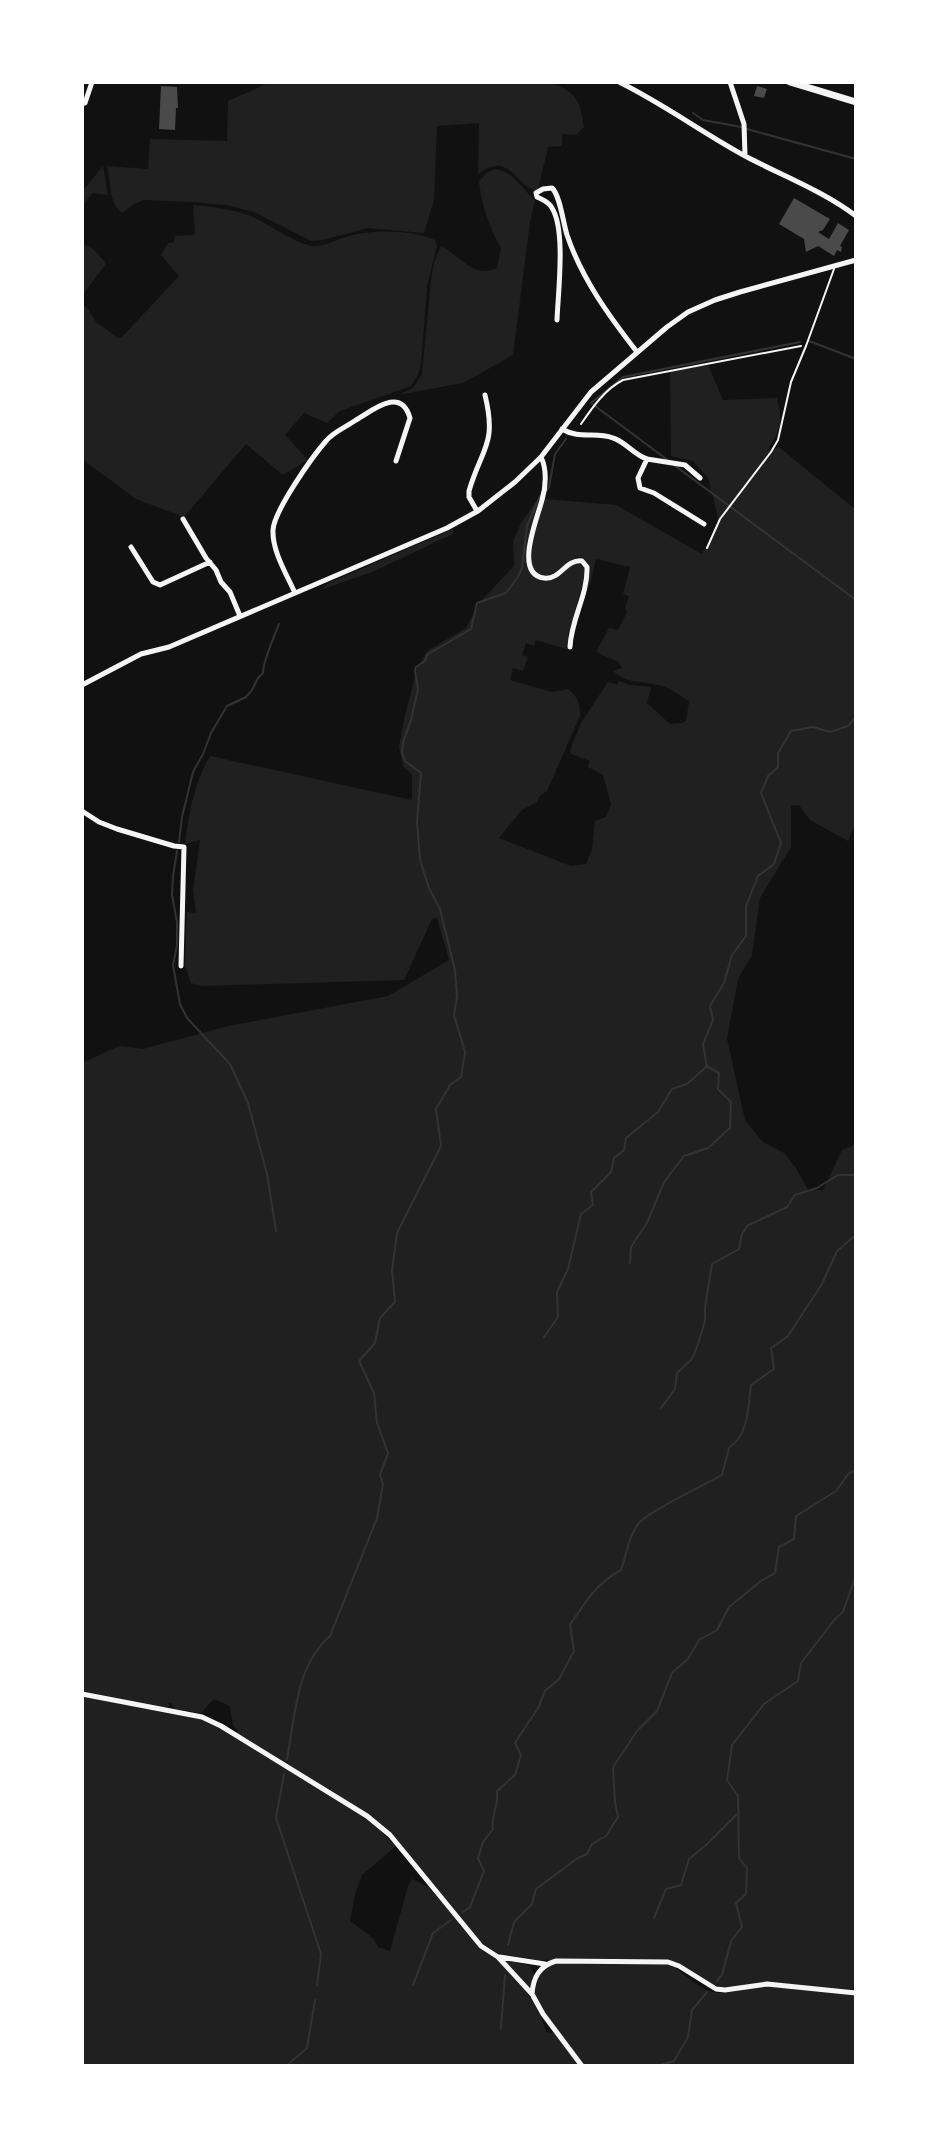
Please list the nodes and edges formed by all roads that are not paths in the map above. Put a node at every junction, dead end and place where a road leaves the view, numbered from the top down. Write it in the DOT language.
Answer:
graph roads {
  1 [pos="92,82"];
  2 [pos="619,82"];
  3 [pos="730,82"];
  4 [pos="790,82"];
  5 [pos="856,102"];
  6 [pos="83,103"];
  7 [pos="745,156"];
  8 [pos="856,216"];
  9 [pos="856,260"];
  10 [pos="835,266"];
  11 [pos="557,320"];
  12 [pos="637,352"];
  13 [pos="485,395"];
  14 [pos="562,429"];
  15 [pos="541,457"];
  16 [pos="647,459"];
  17 [pos="396,461"];
  18 [pos="700,478"];
  19 [pos="478,511"];
  20 [pos="183,519"];
  21 [pos="704,524"];
  22 [pos="131,547"];
  23 [pos="707,548"];
  24 [pos="210,562"];
  25 [pos="295,593"];
  26 [pos="240,616"];
  27 [pos="570,647"];
  28 [pos="82,685"];
  29 [pos="82,811"];
  30 [pos="181,966"];
  31 [pos="82,1694"];
  32 [pos="498,1957"];
  33 [pos="546,1964"];
  34 [pos="856,1993"];
  35 [pos="532,1994"];
  36 [pos="582,2066"];
  1 -- 6 [label="street"];
  2 -- 7 [label="street"];
  3 -- 7 [label="street"];
  4 -- 5 [label="main road"];
  7 -- 8 [label="street"];
  9 -- 10 [label="street"];
  10 -- 12 [label="street"];
  10 -- 23 [label="lane"];
  11 -- 12 [label="street"];
  12 -- 14 [label="street"];
  13 -- 19 [label="street"];
  14 -- 15 [label="street"];
  14 -- 16 [label="street"];
  15 -- 19 [label="street"];
  15 -- 27 [label="street"];
  16 -- 18 [label="street"];
  16 -- 21 [label="street"];
  17 -- 25 [label="street"];
  19 -- 25 [label="street"];
  20 -- 24 [label="street"];
  22 -- 24 [label="street"];
  24 -- 26 [label="street"];
  25 -- 26 [label="street"];
  26 -- 28 [label="street"];
  29 -- 30 [label="street"];
  31 -- 32 [label="street"];
  32 -- 33 [label="street"];
  32 -- 35 [label="street"];
  33 -- 34 [label="street"];
  33 -- 35 [label="street"];
  35 -- 36 [label="street"];
}
